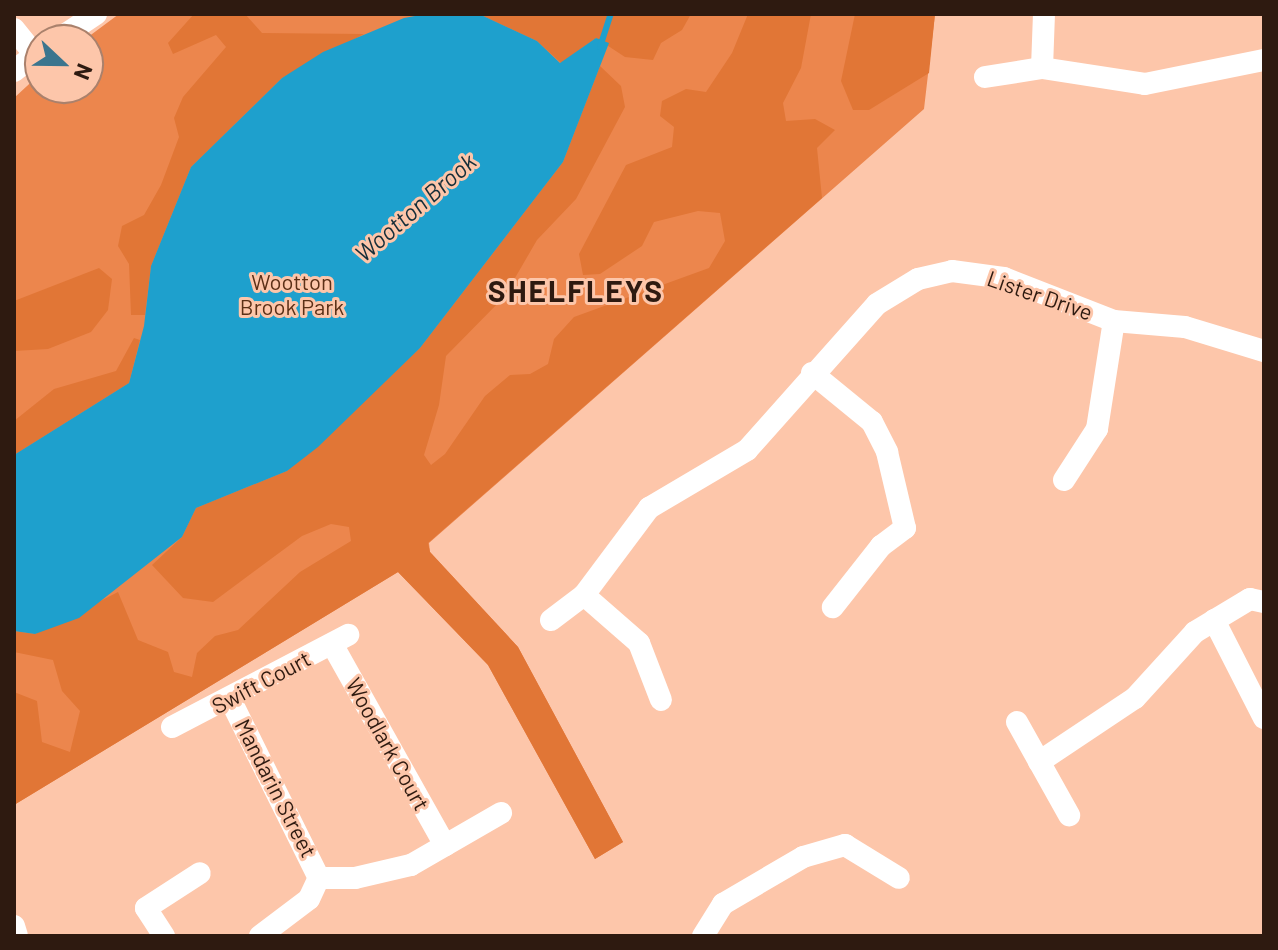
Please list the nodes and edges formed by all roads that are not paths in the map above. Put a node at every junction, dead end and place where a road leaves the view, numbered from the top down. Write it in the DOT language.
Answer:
graph roads {
  1 [pos="1044,14"];
  2 [pos="1264,60"];
  3 [pos="1042,68"];
  4 [pos="985,77"];
  5 [pos="1114,321"];
  6 [pos="1264,351"];
  7 [pos="812,373"];
  8 [pos="1064,480"];
  9 [pos="584,595"];
  10 [pos="1264,602"];
  11 [pos="833,607"];
  12 [pos="551,620"];
  13 [pos="1214,620"];
  14 [pos="340,639"];
  15 [pos="230,699"];
  16 [pos="661,700"];
  17 [pos="1264,718"];
  18 [pos="1017,722"];
  19 [pos="172,727"];
  20 [pos="1039,762"];
  21 [pos="501,813"];
  22 [pos="1069,815"];
  23 [pos="445,845"];
  24 [pos="200,873"];
  25 [pos="319,878"];
  26 [pos="899,878"];
  27 [pos="14,926"];
  28 [pos="17,936"];
  29 [pos="164,936"];
  30 [pos="260,936"];
  31 [pos="703,936"];
  1 -- 3 [label="street"];
  2 -- 3 [label="street"];
  3 -- 4 [label="street"];
  5 -- 6 [label="street, Lister Drive"];
  5 -- 7 [label="street, Lister Drive"];
  5 -- 8 [label="street, Lister Drive"];
  7 -- 9 [label="street, Lister Drive"];
  7 -- 11 [label="street"];
  9 -- 12 [label="street, Lister Drive"];
  9 -- 16 [label="street"];
  10 -- 13 [label="street"];
  13 -- 17 [label="street"];
  13 -- 20 [label="street"];
  14 -- 15 [label="street, Swift Court"];
  14 -- 23 [label="street, Woodlark Court"];
  15 -- 19 [label="street, Swift Court"];
  15 -- 25 [label="street, Mandarin Street"];
  18 -- 20 [label="street"];
  20 -- 22 [label="street"];
  21 -- 23 [label="street"];
  23 -- 25 [label="street"];
  24 -- 29 [label="street"];
  25 -- 30 [label="street"];
  26 -- 31 [label="street"];
  27 -- 28 [label="street"];
}
